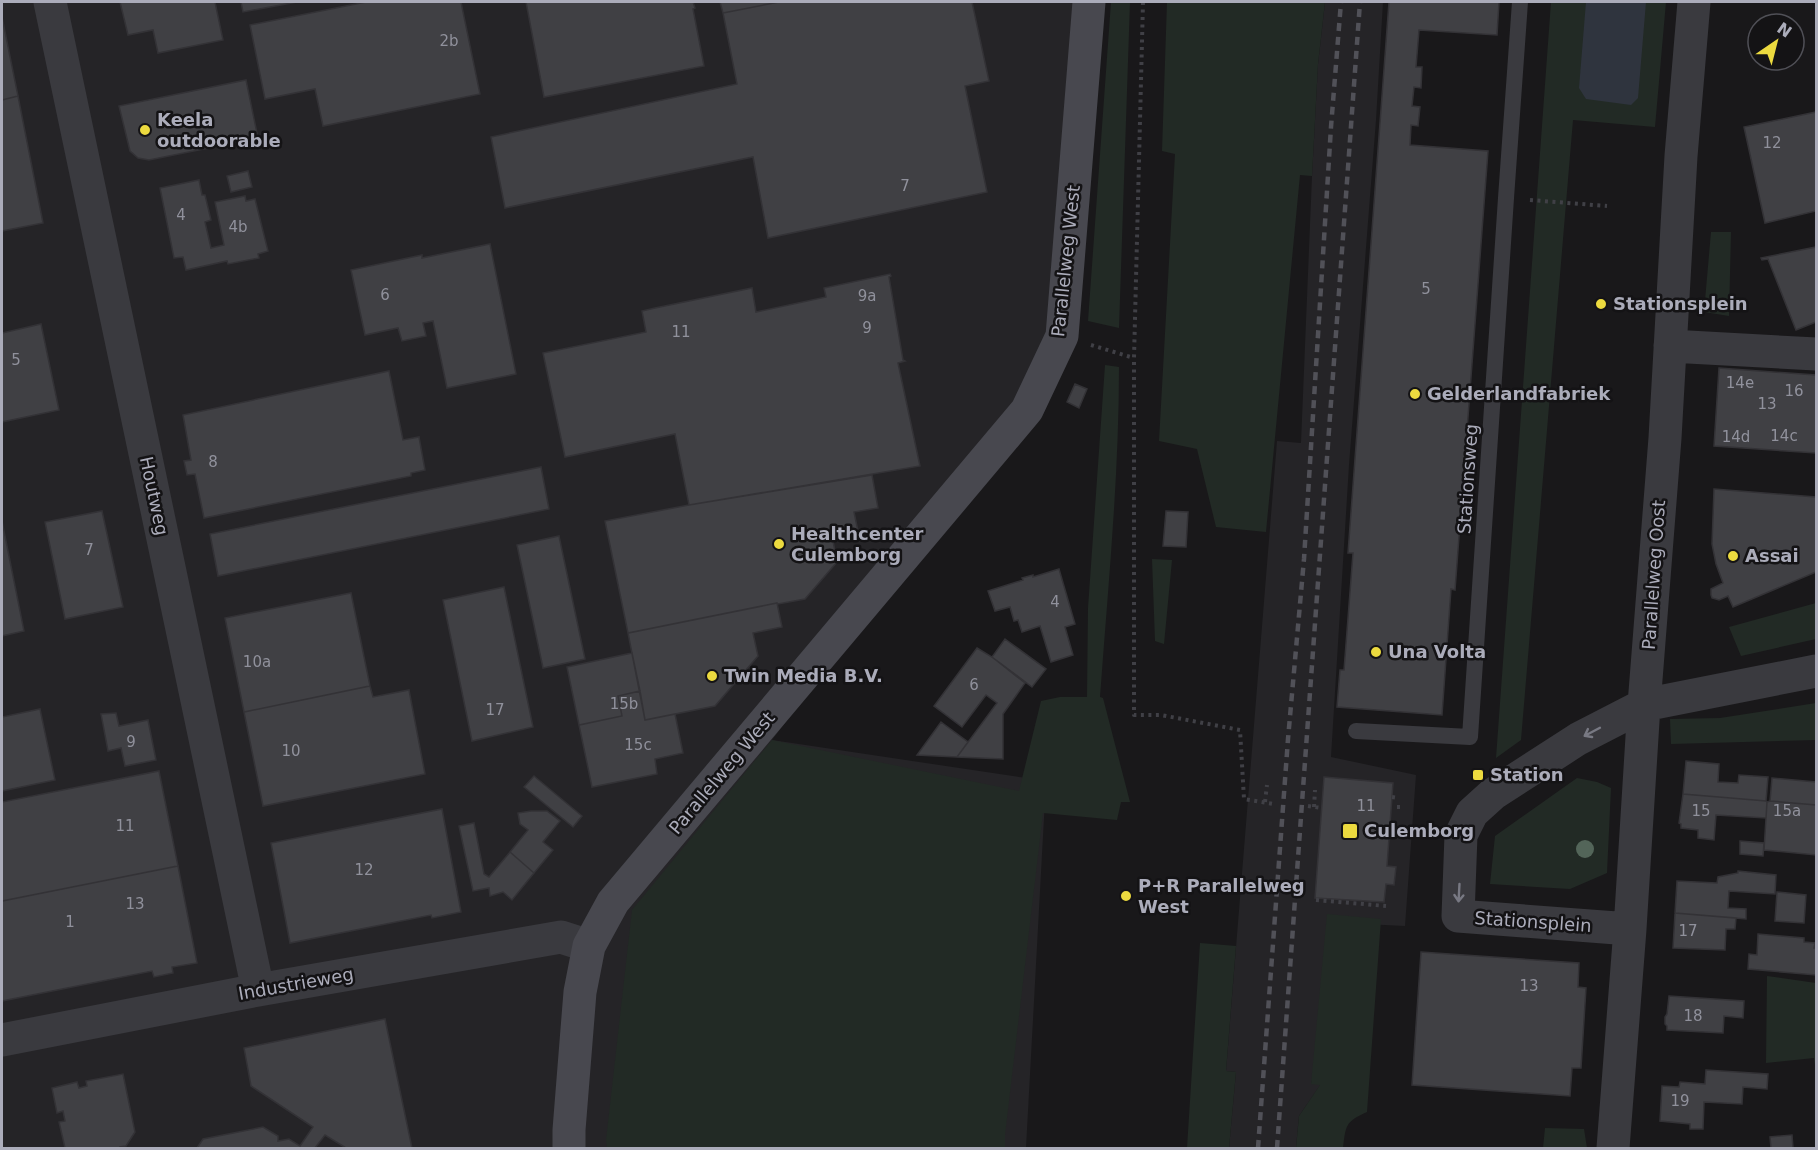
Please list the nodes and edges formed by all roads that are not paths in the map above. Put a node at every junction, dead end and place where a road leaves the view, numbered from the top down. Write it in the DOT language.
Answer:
graph roads {
  1 [pos="50,2"];
  2 [pos="1089,2"];
  3 [pos="1520,2"];
  4 [pos="1694,2"];
  5 [pos="1670,346"];
  6 [pos="1816,354"];
  7 [pos="1816,671"];
  8 [pos="1644,705"];
  9 [pos="1356,731"];
  10 [pos="1630,929"];
  11 [pos="589,946"];
  12 [pos="258,990"];
  13 [pos="2,1040"];
  14 [pos="569,1149"];
  15 [pos="1612,1149"];
  1 -- 12 [label="street, Houtweg"];
  2 -- 11 [label="street, Parallelweg West"];
  3 -- 9 [label="lane, Stationsweg"];
  4 -- 5 [label="street, Parallelweg Oost"];
  5 -- 6 [label="street"];
  5 -- 8 [label="street, Parallelweg Oost"];
  7 -- 8 [label="street"];
  8 -- 10 [label="street, Parallelweg Oost"];
  8 -- 10 [label="street, Stationsplein, one-way"];
  10 -- 15 [label="street, Parallelweg Oost"];
  11 -- 12 [label="street, Industrieweg"];
  11 -- 14 [label="street, Parallelweg West"];
  12 -- 13 [label="street, Industrieweg"];
}
